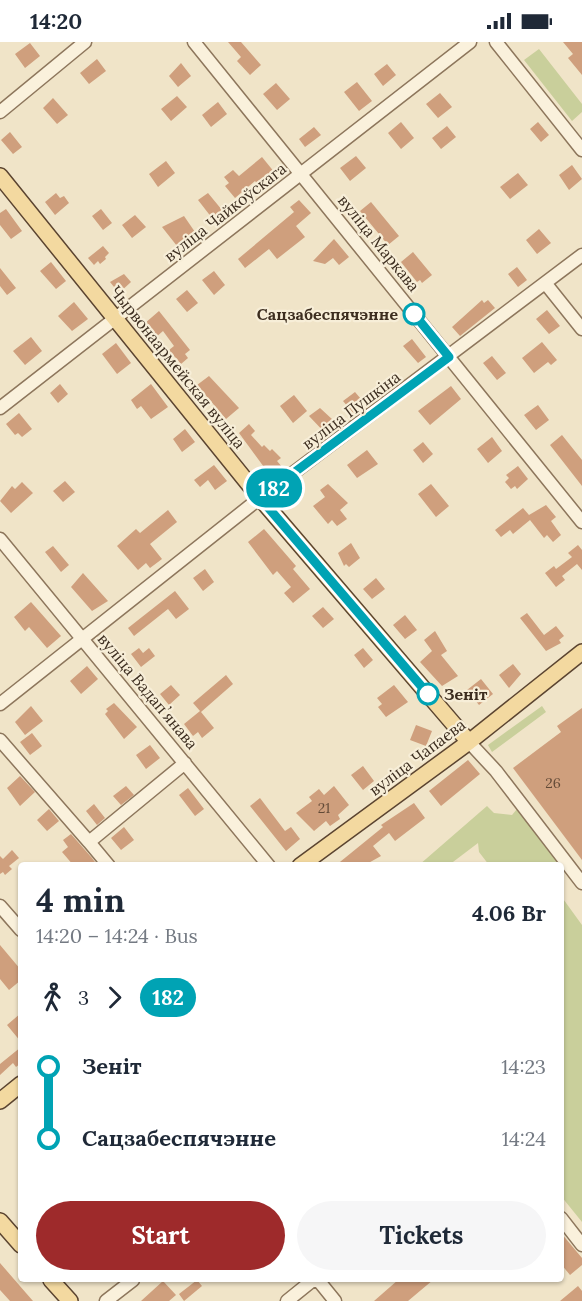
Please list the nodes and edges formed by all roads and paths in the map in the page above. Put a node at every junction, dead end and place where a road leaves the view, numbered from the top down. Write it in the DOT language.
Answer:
graph roads {
  1 [pos="85,42"];
  2 [pos="194,42"];
  3 [pos="470,42"];
  4 [pos="496,42"];
  5 [pos="0,112"];
  6 [pos="582,150"];
  7 [pos="301,174"];
  8 [pos="0,176"];
  9 [pos="582,255"];
  10 [pos="546,284"];
  11 [pos="116,319"];
  12 [pos="582,329"];
  13 [pos="449,357"];
  14 [pos="0,408"];
  15 [pos="260,498"];
  16 [pos="582,522"];
  17 [pos="0,539"];
  18 [pos="83,639"];
  19 [pos="582,652"];
  20 [pos="0,704"];
  21 [pos="0,740"];
  22 [pos="469,742"];
  23 [pos="186,763"];
  24 [pos="89,842"];
  25 [pos="106,862"];
  26 [pos="266,862"];
  27 [pos="305,862"];
  28 [pos="582,883"];
  29 [pos="0,906"];
  30 [pos="18,927"];
  31 [pos="18,1086"];
  32 [pos="0,1101"];
  33 [pos="0,1221"];
  34 [pos="564,1222"];
  35 [pos="18,1242"];
  36 [pos="582,1245"];
  37 [pos="53,1282"];
  38 [pos="130,1282"];
  39 [pos="311,1282"];
  40 [pos="320,1282"];
  41 [pos="70,1301"];
  42 [pos="106,1301"];
  43 [pos="287,1301"];
  44 [pos="335,1301"];
  1 -- 5 [label="street"];
  2 -- 7 [label="street, вуліца Маркава"];
  3 -- 7 [label="street, вуліца Чайкоўскага"];
  4 -- 6 [label="street"];
  7 -- 11 [label="street, вуліца Чайкоўскага"];
  7 -- 13 [label="street, вуліца Маркава"];
  8 -- 11 [label="main road, Чырвонаармейская вуліца"];
  9 -- 10 [label="street, вуліца Пушкіна"];
  10 -- 12 [label="street"];
  10 -- 13 [label="street, вуліца Пушкіна"];
  11 -- 14 [label="street, вуліца Чайкоўскага"];
  11 -- 15 [label="main road, Чырвонаармейская вуліца"];
  13 -- 15 [label="street, вуліца Пушкіна"];
  13 -- 16 [label="street, вуліца Маркава"];
  15 -- 18 [label="street, вуліца Пушкіна"];
  15 -- 22 [label="main road, Чырвонаармейская вуліца"];
  17 -- 18 [label="street, вуліца Вадапʼянава"];
  18 -- 20 [label="street, вуліца Пушкіна"];
  18 -- 23 [label="street, вуліца Вадапʼянава"];
  19 -- 22 [label="main road, вуліца Чапаева"];
  21 -- 24 [label="street"];
  22 -- 27 [label="main road, вуліца Чапаева"];
  22 -- 28 [label="street, Чырвонаармейская вуліца"];
  23 -- 24 [label="street"];
  23 -- 26 [label="street, вуліца Вадапʼянава"];
  24 -- 25 [label="street"];
  29 -- 30 [label="street"];
  31 -- 32 [label="main road"];
  33 -- 35 [label="main road"];
  34 -- 36 [label="street"];
  37 -- 41 [label="main road"];
  38 -- 42 [label="street"];
  39 -- 43 [label="street"];
  40 -- 44 [label="street"];
}
